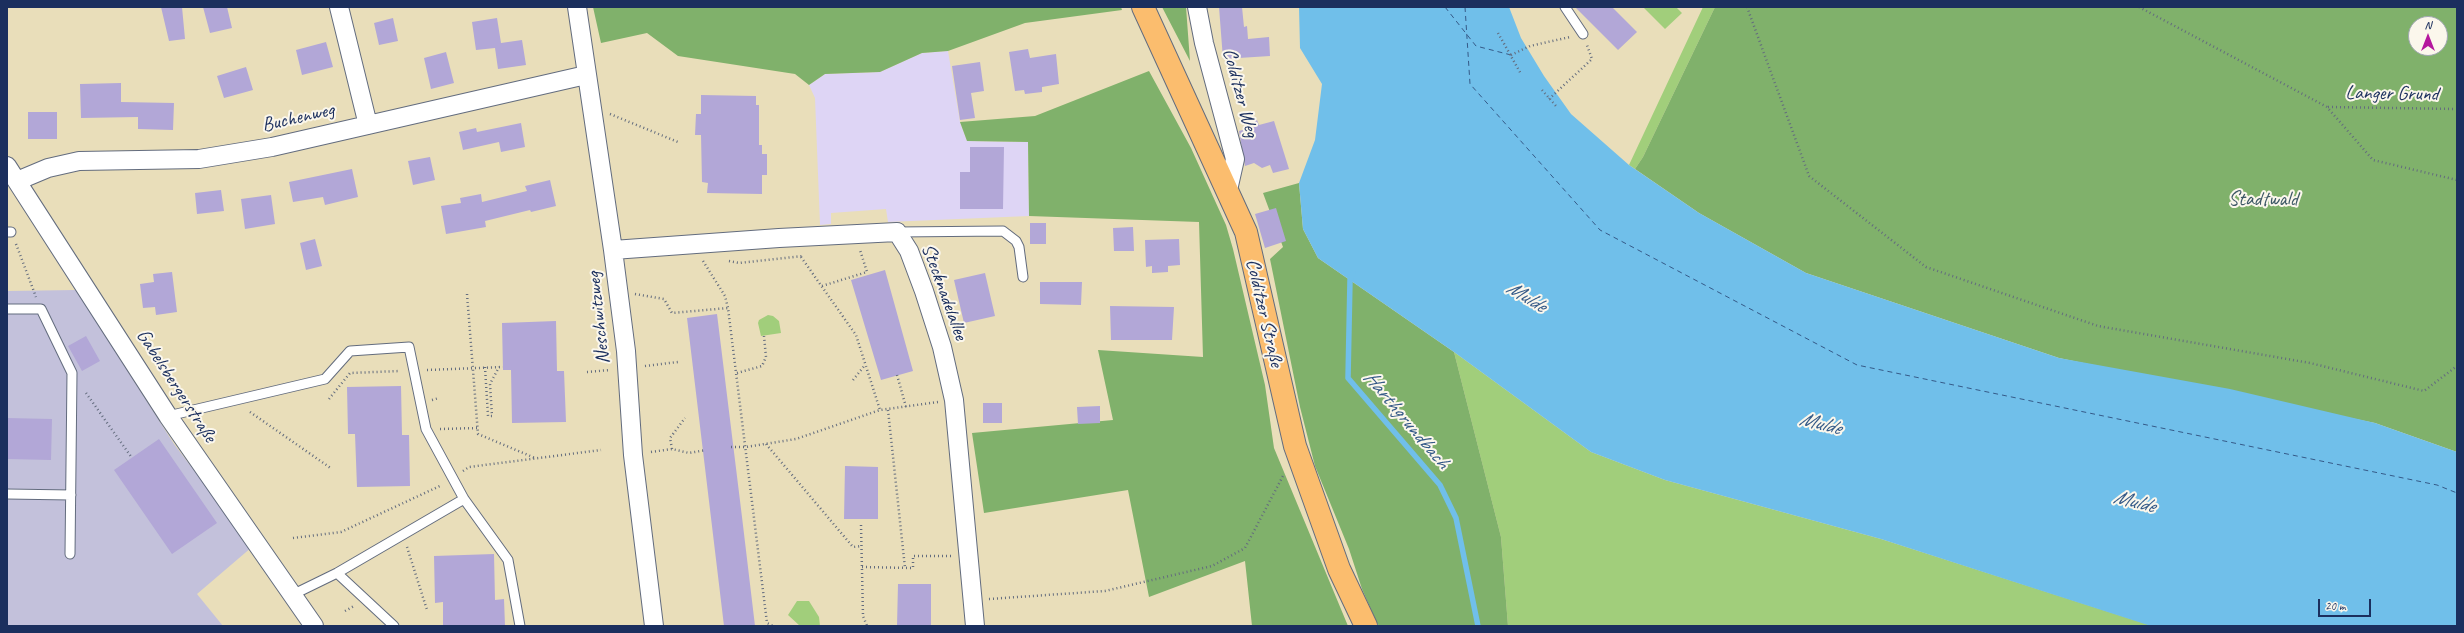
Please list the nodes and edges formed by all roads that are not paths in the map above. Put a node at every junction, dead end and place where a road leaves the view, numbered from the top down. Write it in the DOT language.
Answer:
graph roads {
  1 [pos="339,7"];
  2 [pos="577,7"];
  3 [pos="1143,7"];
  4 [pos="1197,7"];
  5 [pos="1566,7"];
  6 [pos="1584,34"];
  7 [pos="586,75"];
  8 [pos="368,125"];
  9 [pos="7,166"];
  10 [pos="17,181"];
  11 [pos="1228,190"];
  12 [pos="897,232"];
  13 [pos="614,250"];
  14 [pos="1023,277"];
  15 [pos="7,309"];
  16 [pos="168,416"];
  17 [pos="7,494"];
  18 [pos="71,495"];
  19 [pos="464,499"];
  20 [pos="70,554"];
  21 [pos="337,573"];
  22 [pos="292,595"];
  23 [pos="314,626"];
  24 [pos="394,626"];
  25 [pos="520,626"];
  26 [pos="654,626"];
  27 [pos="975,626"];
  28 [pos="1366,626"];
  1 -- 8 [label="street"];
  2 -- 7 [label="street, Neschwitzweg"];
  3 -- 11 [label="main road, Colditzer Straße"];
  4 -- 11 [label="street, Colditzer Weg"];
  5 -- 6 [label="lane"];
  7 -- 8 [label="street, Buchenweg"];
  7 -- 13 [label="street, Neschwitzweg"];
  8 -- 10 [label="street, Buchenweg"];
  9 -- 10 [label="street, Gabelsbergerstraße"];
  10 -- 16 [label="street, Gabelsbergerstraße"];
  11 -- 28 [label="main road, Colditzer Straße"];
  12 -- 13 [label="street, Stecknadelallee"];
  12 -- 14 [label="lane"];
  12 -- 27 [label="street, Stecknadelallee"];
  13 -- 26 [label="street, Neschwitzweg"];
  15 -- 18 [label="lane"];
  16 -- 19 [label="lane"];
  16 -- 22 [label="street, Gabelsbergerstraße"];
  17 -- 18 [label="lane"];
  18 -- 20 [label="lane"];
  19 -- 21 [label="lane"];
  19 -- 25 [label="lane"];
  21 -- 22 [label="lane"];
  21 -- 24 [label="lane"];
  22 -- 23 [label="street, Gabelsbergerstraße"];
}
